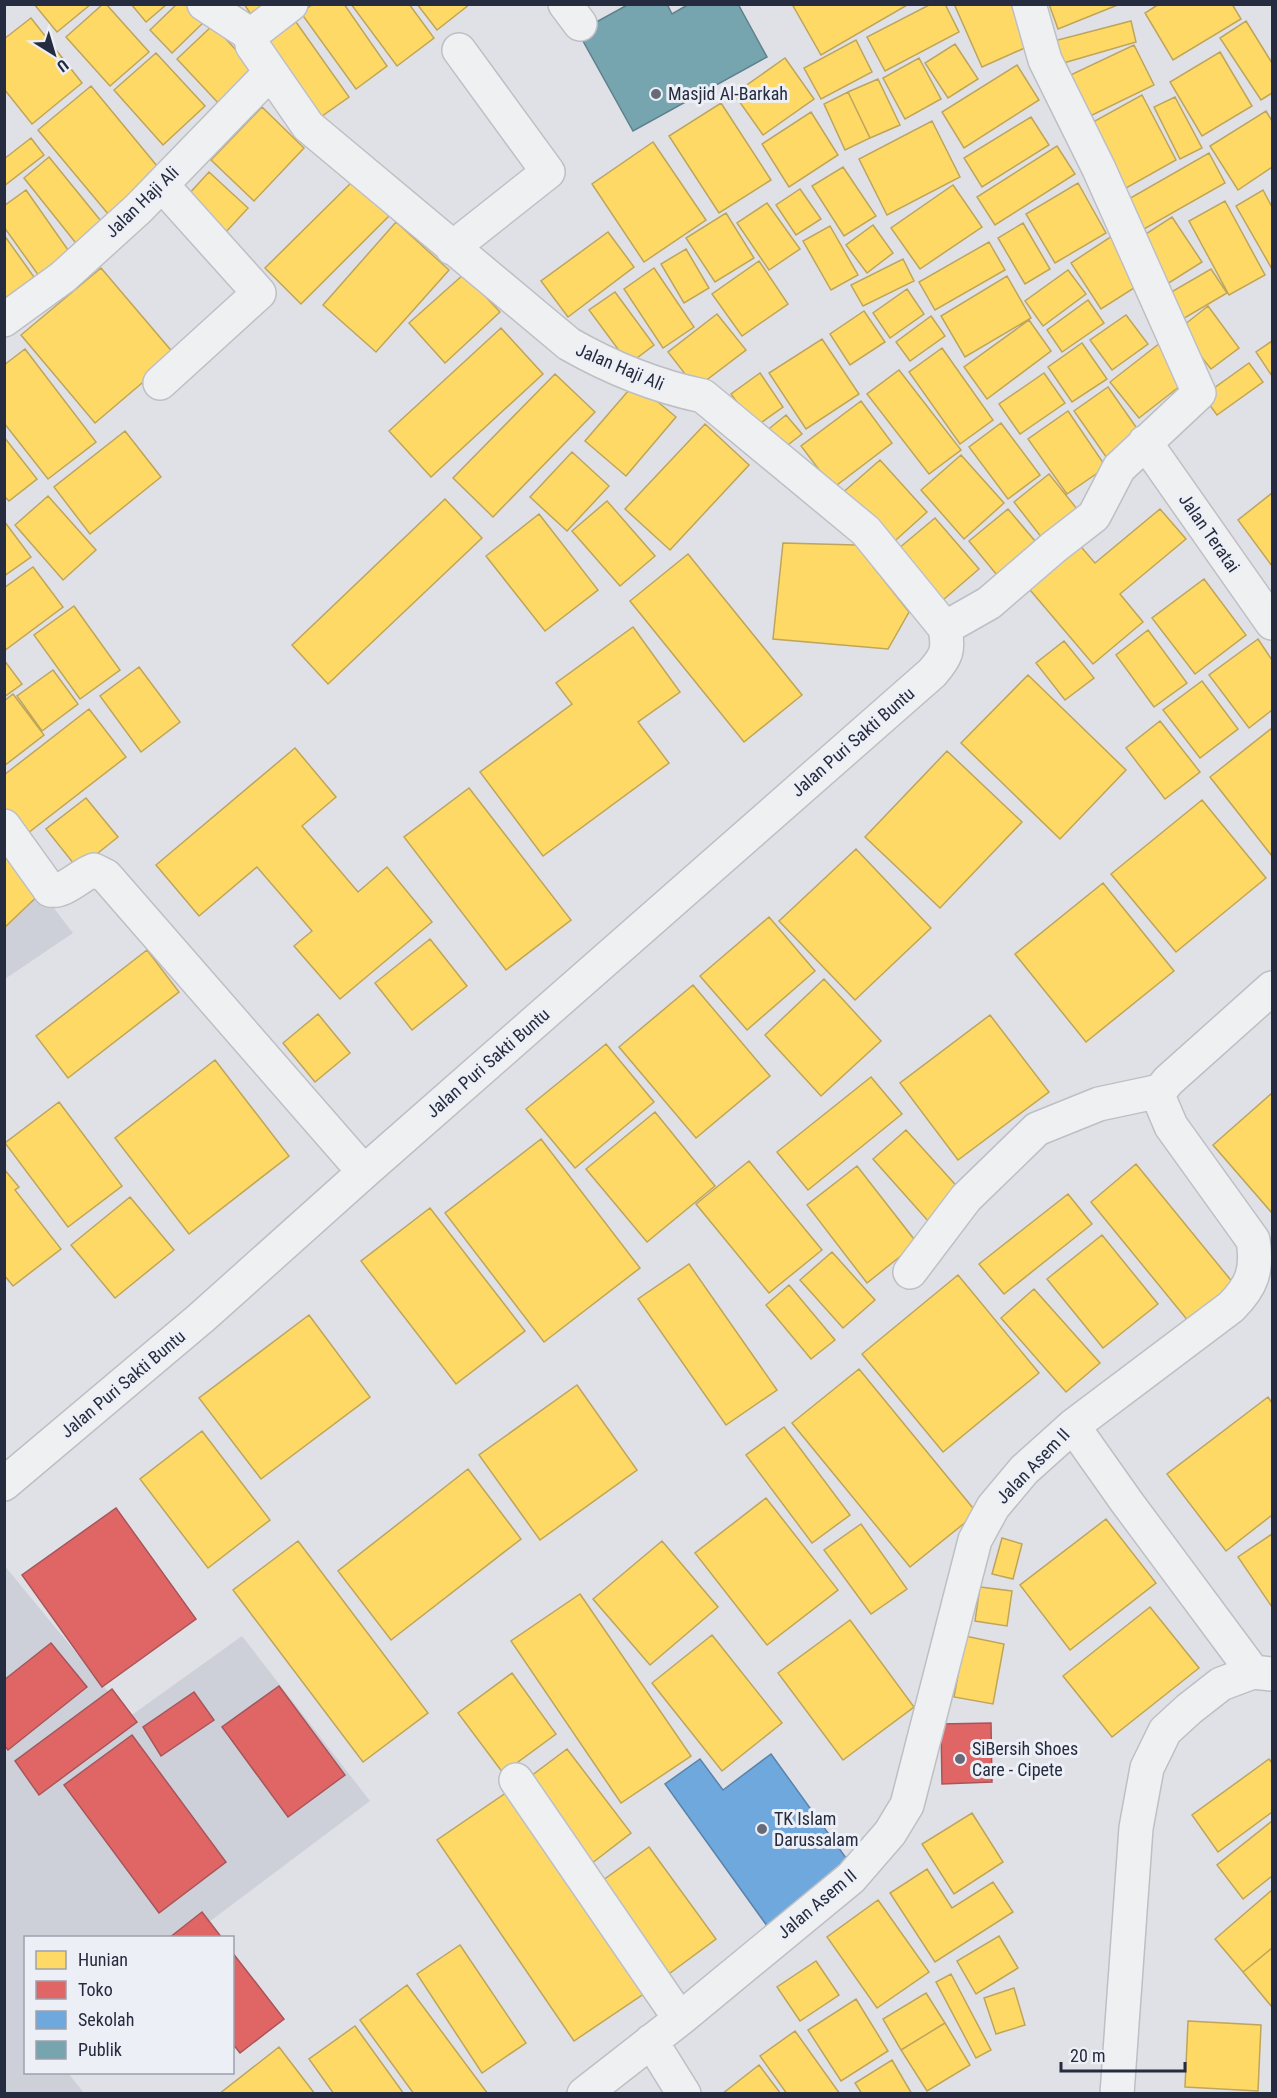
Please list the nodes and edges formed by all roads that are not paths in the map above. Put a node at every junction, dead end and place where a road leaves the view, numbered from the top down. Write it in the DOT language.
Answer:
graph roads {
  1 [pos="204,4"];
  2 [pos="291,4"];
  3 [pos="1029,4"];
  4 [pos="251,35"];
  5 [pos="459,50"];
  6 [pos="270,73"];
  7 [pos="162,185"];
  8 [pos="452,248"];
  9 [pos="4,320"];
  10 [pos="160,383"];
  11 [pos="1145,442"];
  12 [pos="1272,623"];
  13 [pos="945,628"];
  14 [pos="4,826"];
  15 [pos="1272,988"];
  16 [pos="1160,1091"];
  17 [pos="364,1172"];
  18 [pos="910,1272"];
  19 [pos="1072,1426"];
  20 [pos="4,1484"];
  21 [pos="1263,1673"];
  22 [pos="516,1780"];
  23 [pos="680,2019"];
  24 [pos="651,2041"];
  25 [pos="584,2094"];
  26 [pos="684,2094"];
  27 [pos="1117,2094"];
  1 -- 4 [label="street"];
  2 -- 4 [label="street"];
  3 -- 11 [label="street"];
  4 -- 6 [label="street, Jalan Haji Ali"];
  5 -- 8 [label="street"];
  6 -- 7 [label="street, Jalan Haji Ali"];
  6 -- 8 [label="street, Jalan Haji Ali"];
  7 -- 9 [label="street, Jalan Haji Ali"];
  7 -- 10 [label="street"];
  8 -- 13 [label="street, Jalan Haji Ali"];
  11 -- 12 [label="street, Jalan Teratai"];
  11 -- 13 [label="street"];
  13 -- 17 [label="street, Jalan Puri Sakti Buntu"];
  14 -- 17 [label="street"];
  15 -- 16 [label="street"];
  16 -- 18 [label="street"];
  16 -- 19 [label="street, Jalan Asem II"];
  17 -- 20 [label="street, Jalan Puri Sakti Buntu"];
  19 -- 21 [label="street"];
  19 -- 23 [label="street, Jalan Asem II"];
  21 -- 27 [label="street"];
  22 -- 23 [label="street"];
  23 -- 24 [label="street, Jalan Asem II"];
  24 -- 25 [label="street, Jalan Asem II"];
  24 -- 26 [label="street"];
}
